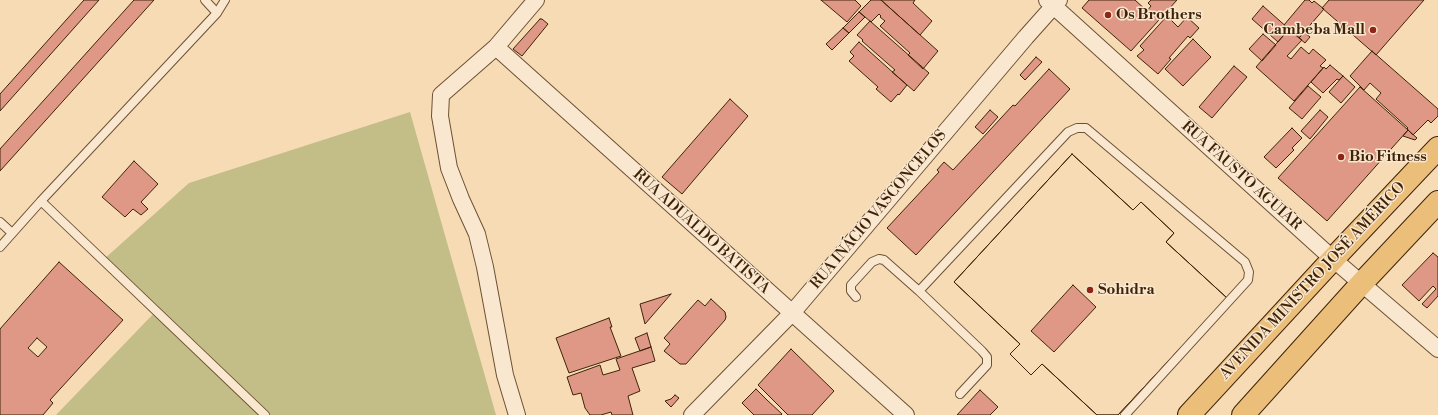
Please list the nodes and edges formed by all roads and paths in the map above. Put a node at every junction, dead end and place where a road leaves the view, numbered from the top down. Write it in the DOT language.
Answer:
graph roads {
  1 [pos="205,0"];
  2 [pos="225,0"];
  3 [pos="536,0"];
  4 [pos="1054,2"];
  5 [pos="217,13"];
  6 [pos="496,47"];
  7 [pos="1438,148"];
  8 [pos="41,201"];
  9 [pos="1438,202"];
  10 [pos="0,222"];
  11 [pos="12,233"];
  12 [pos="0,247"];
  13 [pos="1333,259"];
  14 [pos="1361,284"];
  15 [pos="919,292"];
  16 [pos="856,297"];
  17 [pos="792,313"];
  18 [pos="1438,349"];
  19 [pos="960,394"];
  20 [pos="265,415"];
  21 [pos="517,415"];
  22 [pos="692,415"];
  23 [pos="906,415"];
  24 [pos="1125,415"];
  25 [pos="1189,415"];
  26 [pos="1243,415"];
  1 -- 5 [label="lane"];
  2 -- 5 [label="lane"];
  3 -- 6 [label="street"];
  4 -- 13 [label="street, RUA FAUSTO AGUIAR"];
  4 -- 17 [label="street, RUA INÁCIO VASCONCELOS"];
  5 -- 8 [label="lane"];
  6 -- 17 [label="street, RUA ADUALDO BATISTA"];
  6 -- 21 [label="street"];
  7 -- 13 [label="main road, AVENIDA MINISTRO JOSÉ AMÉRICO"];
  8 -- 11 [label="lane"];
  8 -- 20 [label="lane"];
  9 -- 14 [label="main road"];
  10 -- 11 [label="lane"];
  11 -- 12 [label="lane"];
  13 -- 14 [label="street, RUA FAUSTO AGUIAR"];
  13 -- 25 [label="main road, AVENIDA MINISTRO JOSÉ AMÉRICO"];
  14 -- 18 [label="street, RUA FAUSTO AGUIAR"];
  14 -- 26 [label="main road"];
  15 -- 16 [label="lane"];
  15 -- 19 [label="lane"];
  15 -- 24 [label="lane"];
  17 -- 22 [label="street, RUA INÁCIO VASCONCELOS"];
  17 -- 23 [label="street, RUA ADUALDO BATISTA"];
}
